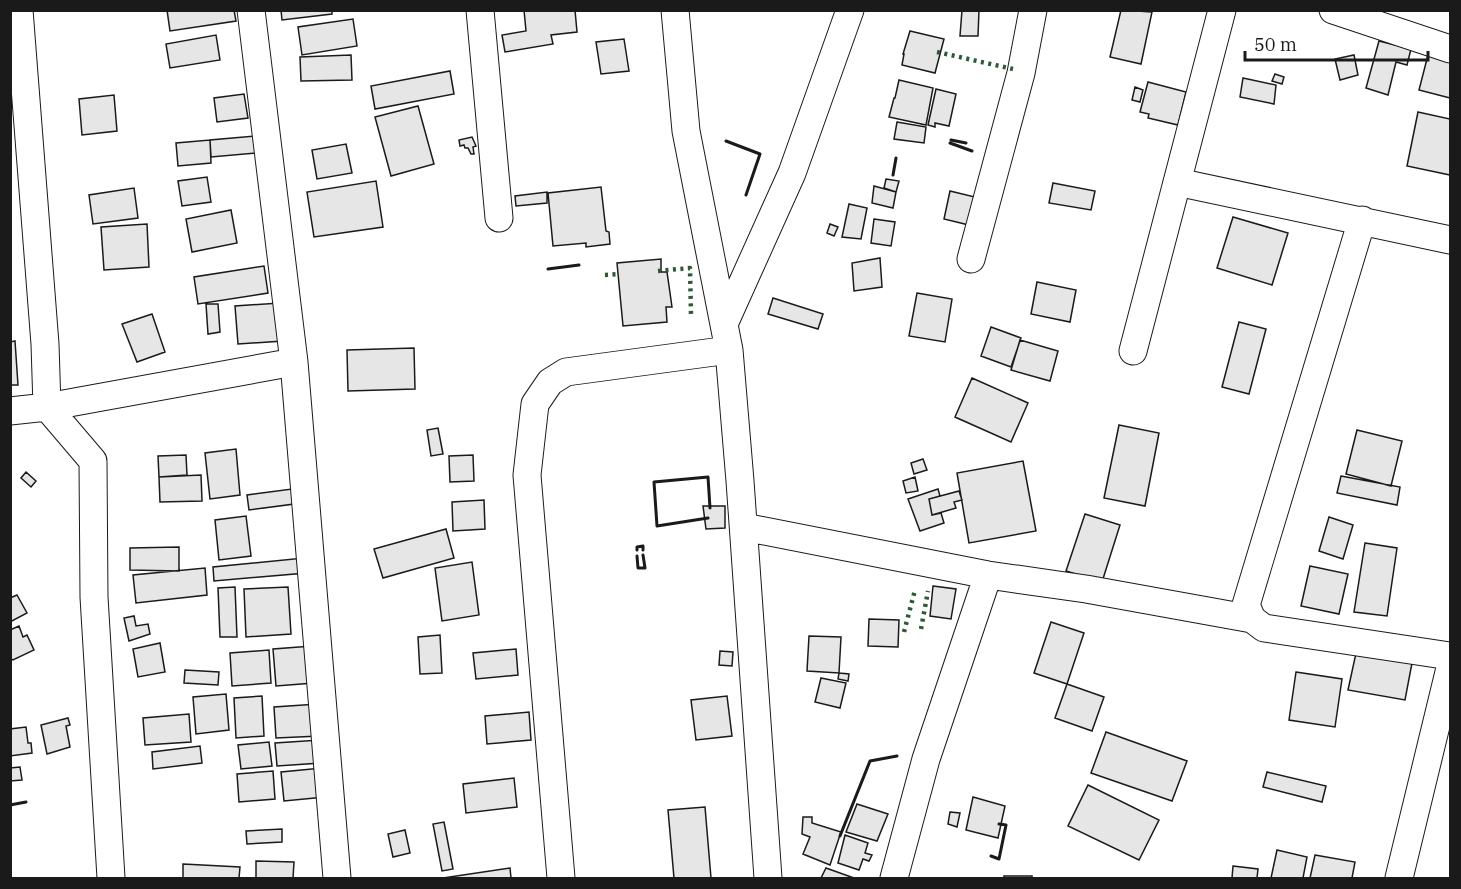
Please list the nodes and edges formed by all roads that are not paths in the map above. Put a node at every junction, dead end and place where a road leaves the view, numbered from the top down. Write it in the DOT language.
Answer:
graph roads {
  1 [pos="19,10"];
  2 [pos="251,10"];
  3 [pos="480,10"];
  4 [pos="675,10"];
  5 [pos="850,10"];
  6 [pos="1033,10"];
  7 [pos="1222,10"];
  8 [pos="1333,10"];
  9 [pos="1450,49"];
  10 [pos="1178,182"];
  11 [pos="499,218"];
  12 [pos="1362,220"];
  13 [pos="1450,240"];
  14 [pos="970,259"];
  15 [pos="726,337"];
  16 [pos="1133,351"];
  17 [pos="294,362"];
  18 [pos="47,407"];
  19 [pos="10,411"];
  20 [pos="744,527"];
  21 [pos="988,575"];
  22 [pos="1252,619"];
  23 [pos="1450,656"];
  24 [pos="1450,668"];
  25 [pos="111,879"];
  26 [pos="337,879"];
  27 [pos="561,879"];
  28 [pos="768,879"];
  29 [pos="894,879"];
  30 [pos="1398,879"];
  1 -- 18 [label="street"];
  2 -- 17 [label="street"];
  3 -- 11 [label="street"];
  4 -- 15 [label="street"];
  5 -- 15 [label="street"];
  6 -- 14 [label="street"];
  7 -- 10 [label="street"];
  8 -- 9 [label="street"];
  10 -- 12 [label="street"];
  10 -- 16 [label="street"];
  12 -- 13 [label="street"];
  12 -- 22 [label="street"];
  15 -- 20 [label="street"];
  15 -- 27 [label="street"];
  17 -- 18 [label="street"];
  17 -- 26 [label="street"];
  18 -- 19 [label="street"];
  18 -- 25 [label="street"];
  20 -- 21 [label="street"];
  20 -- 28 [label="street"];
  21 -- 22 [label="street"];
  21 -- 29 [label="street"];
  22 -- 23 [label="street"];
  24 -- 30 [label="street"];
}
